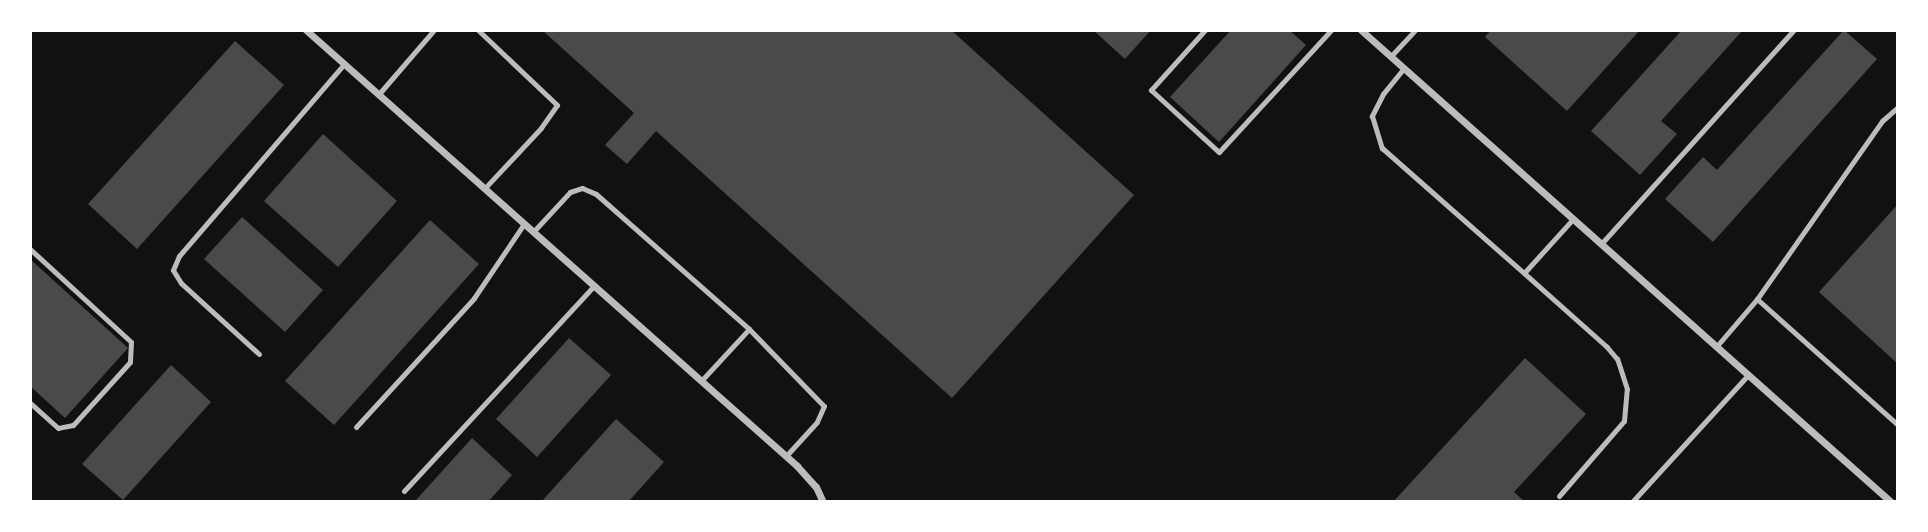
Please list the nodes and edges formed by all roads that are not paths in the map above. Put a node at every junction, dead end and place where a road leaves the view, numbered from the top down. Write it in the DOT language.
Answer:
graph roads {
  1 [pos="306,30"];
  2 [pos="434,30"];
  3 [pos="478,30"];
  4 [pos="1205,30"];
  5 [pos="1331,30"];
  6 [pos="1361,30"];
  7 [pos="1415,30"];
  8 [pos="1794,30"];
  9 [pos="1391,56"];
  10 [pos="344,64"];
  11 [pos="1404,68"];
  12 [pos="378,95"];
  13 [pos="1898,107"];
  14 [pos="484,189"];
  15 [pos="1573,219"];
  16 [pos="524,224"];
  17 [pos="533,232"];
  18 [pos="1601,244"];
  19 [pos="30,249"];
  20 [pos="1524,273"];
  21 [pos="594,286"];
  22 [pos="1758,299"];
  23 [pos="749,329"];
  24 [pos="1716,347"];
  25 [pos="259,354"];
  26 [pos="1748,375"];
  27 [pos="701,381"];
  28 [pos="30,404"];
  29 [pos="1898,425"];
  30 [pos="356,427"];
  31 [pos="786,456"];
  32 [pos="404,491"];
  33 [pos="1559,496"];
  34 [pos="824,502"];
  35 [pos="1632,502"];
  36 [pos="1891,502"];
  1 -- 10 [label="street"];
  2 -- 12 [label="lane"];
  3 -- 14 [label="lane"];
  4 -- 5 [label="lane"];
  6 -- 9 [label="street"];
  7 -- 9 [label="lane"];
  8 -- 18 [label="lane"];
  9 -- 11 [label="street"];
  10 -- 12 [label="street"];
  10 -- 25 [label="lane"];
  11 -- 15 [label="street"];
  11 -- 20 [label="lane"];
  12 -- 14 [label="street"];
  13 -- 22 [label="lane"];
  14 -- 16 [label="street"];
  15 -- 18 [label="street"];
  15 -- 20 [label="lane"];
  16 -- 17 [label="street"];
  16 -- 30 [label="lane"];
  17 -- 21 [label="street"];
  17 -- 23 [label="lane"];
  18 -- 24 [label="street"];
  19 -- 28 [label="lane"];
  20 -- 33 [label="lane"];
  21 -- 27 [label="street"];
  21 -- 32 [label="lane"];
  22 -- 24 [label="lane"];
  22 -- 29 [label="lane"];
  23 -- 27 [label="lane"];
  23 -- 31 [label="lane"];
  24 -- 26 [label="street"];
  26 -- 35 [label="lane"];
  26 -- 36 [label="street"];
  27 -- 31 [label="street"];
  31 -- 34 [label="street"];
}
